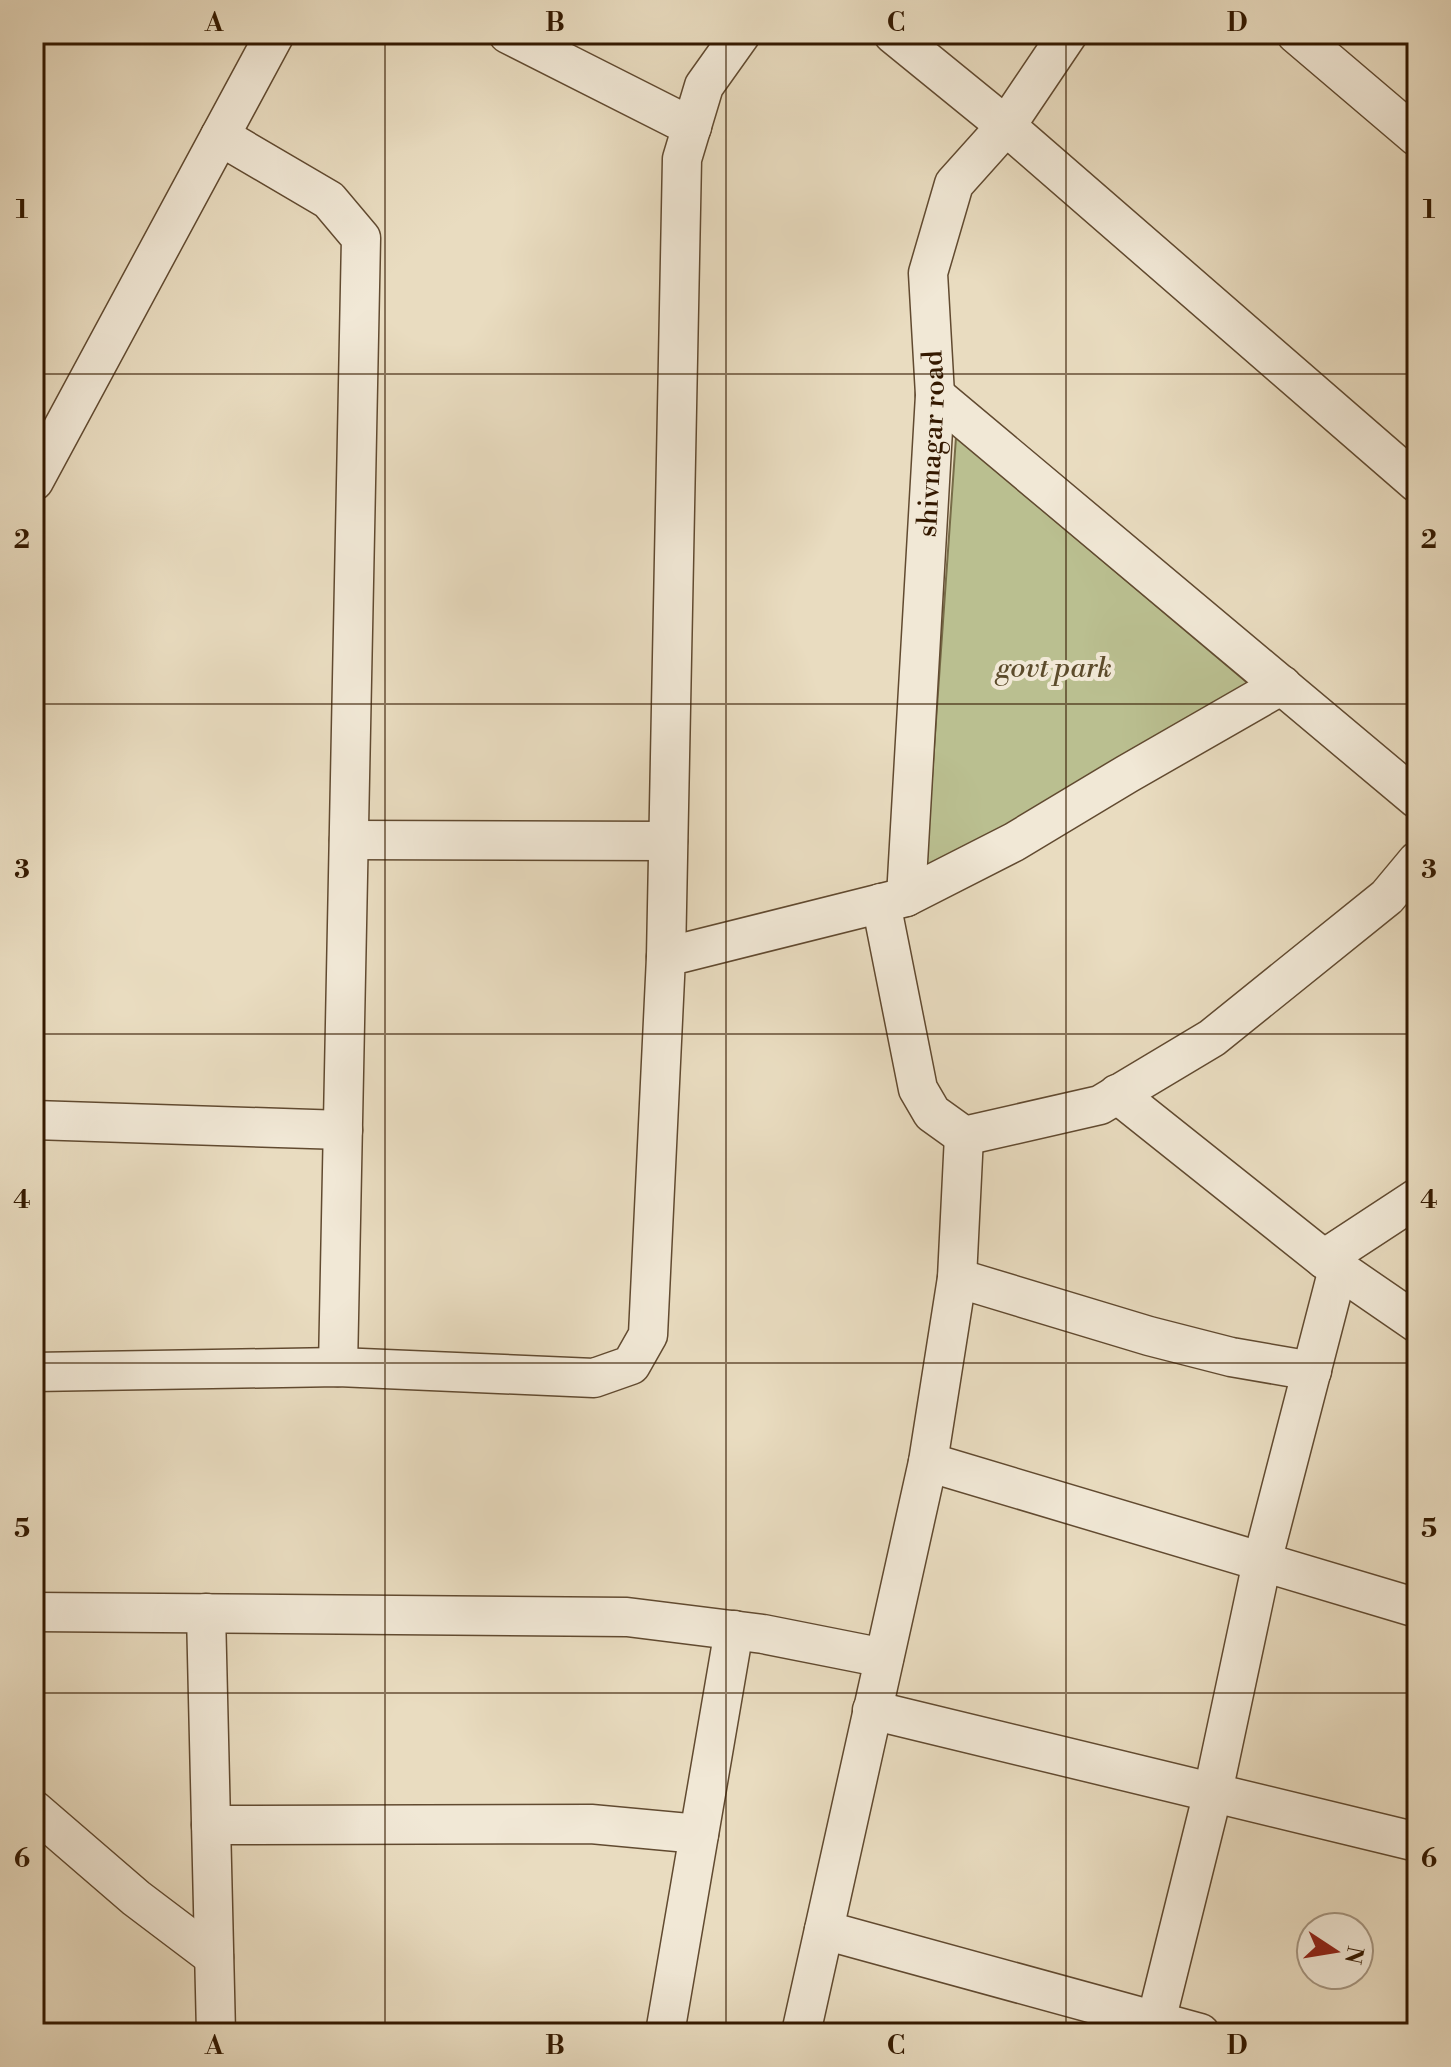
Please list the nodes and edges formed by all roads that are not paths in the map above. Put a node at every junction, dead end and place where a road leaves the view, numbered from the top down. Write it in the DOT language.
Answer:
graph roads {
  1 [pos="275,34"];
  2 [pos="508,34"];
  3 [pos="741,34"];
  4 [pos="893,34"];
  5 [pos="1068,34"];
  6 [pos="1310,39"];
  7 [pos="1006,126"];
  8 [pos="692,127"];
  9 [pos="220,136"];
  10 [pos="1417,137"];
  11 [pos="935,395"];
  12 [pos="34,481"];
  13 [pos="1417,483"];
  14 [pos="1282,685"];
  15 [pos="1417,799"];
  16 [pos="349,840"];
  17 [pos="668,841"];
  18 [pos="1417,861"];
  19 [pos="894,900"];
  20 [pos="666,957"];
  21 [pos="1117,1094"];
  22 [pos="34,1120"];
  23 [pos="343,1130"];
  24 [pos="964,1136"];
  25 [pos="1417,1198"];
  26 [pos="1331,1264"];
  27 [pos="957,1278"];
  28 [pos="1417,1323"];
  29 [pos="338,1367"];
  30 [pos="1312,1371"];
  31 [pos="34,1372"];
  32 [pos="928,1462"];
  33 [pos="1262,1562"];
  34 [pos="1417,1608"];
  35 [pos="34,1612"];
  36 [pos="206,1613"];
  37 [pos="734,1630"];
  38 [pos="884,1658"];
  39 [pos="872,1710"];
  40 [pos="1213,1792"];
  41 [pos="34,1810"];
  42 [pos="211,1825"];
  43 [pos="699,1834"];
  44 [pos="1417,1842"];
  45 [pos="824,1930"];
  46 [pos="214,1957"];
  47 [pos="1156,2021"];
  48 [pos="216,2033"];
  49 [pos="665,2033"];
  50 [pos="801,2033"];
  51 [pos="1200,2033"];
  1 -- 9 [label="street"];
  2 -- 8 [label="street"];
  3 -- 8 [label="street"];
  4 -- 7 [label="street"];
  5 -- 7 [label="street, shivnagar road"];
  6 -- 10 [label="street"];
  7 -- 11 [label="street, shivnagar road"];
  7 -- 13 [label="street"];
  8 -- 17 [label="street"];
  9 -- 12 [label="street"];
  9 -- 16 [label="street"];
  11 -- 14 [label="street"];
  11 -- 19 [label="street, shivnagar road"];
  14 -- 15 [label="street"];
  14 -- 19 [label="street"];
  16 -- 17 [label="street"];
  16 -- 23 [label="street"];
  17 -- 20 [label="street"];
  18 -- 21 [label="street"];
  19 -- 20 [label="street"];
  19 -- 24 [label="street, shivnagar road"];
  20 -- 29 [label="street"];
  21 -- 24 [label="street"];
  21 -- 26 [label="street"];
  22 -- 23 [label="street"];
  23 -- 29 [label="street"];
  24 -- 27 [label="street"];
  25 -- 26 [label="street"];
  26 -- 28 [label="street"];
  26 -- 30 [label="street"];
  27 -- 30 [label="street"];
  27 -- 32 [label="street"];
  29 -- 31 [label="street"];
  30 -- 33 [label="street"];
  32 -- 33 [label="street"];
  32 -- 38 [label="street"];
  33 -- 34 [label="street"];
  33 -- 40 [label="street"];
  35 -- 36 [label="street"];
  36 -- 37 [label="street"];
  36 -- 42 [label="street"];
  37 -- 38 [label="street"];
  37 -- 43 [label="street"];
  38 -- 39 [label="street"];
  39 -- 40 [label="street"];
  39 -- 45 [label="street"];
  40 -- 44 [label="street"];
  40 -- 47 [label="street"];
  41 -- 46 [label="street"];
  42 -- 43 [label="street"];
  42 -- 46 [label="street"];
  43 -- 49 [label="street"];
  45 -- 47 [label="street"];
  45 -- 50 [label="street"];
  46 -- 48 [label="street"];
  47 -- 51 [label="street"];
}
